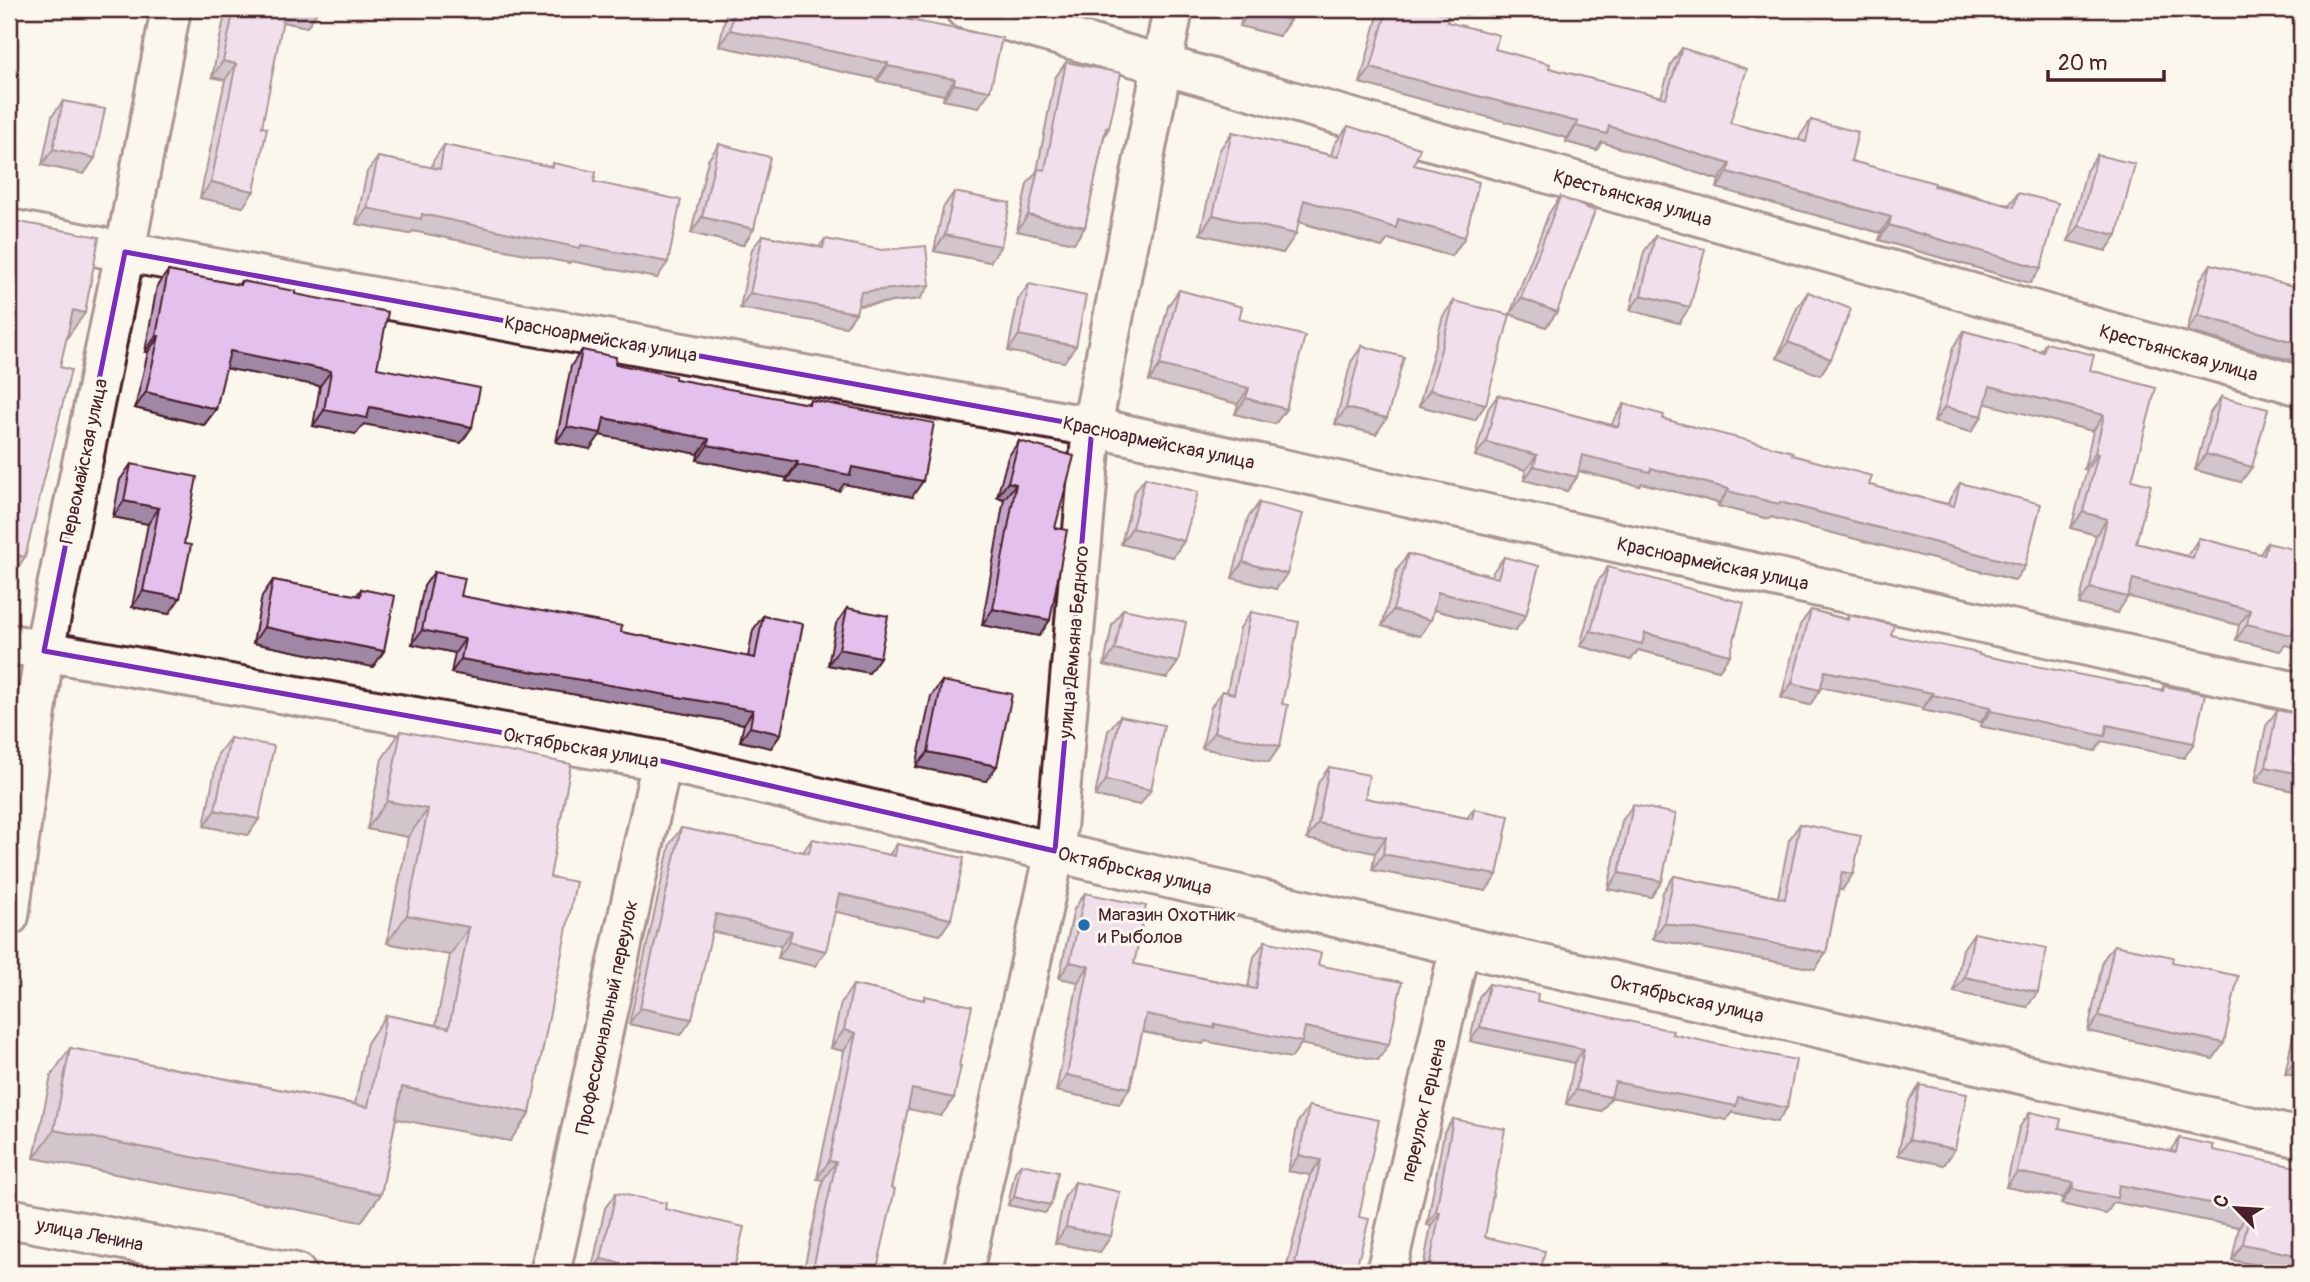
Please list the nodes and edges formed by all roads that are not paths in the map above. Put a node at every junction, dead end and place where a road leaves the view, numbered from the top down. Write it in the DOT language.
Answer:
graph roads {
  1 [pos="171,9"];
  2 [pos="965,9"];
  3 [pos="1173,9"];
  4 [pos="1161,64"];
  5 [pos="9,229"];
  6 [pos="125,252"];
  7 [pos="2301,386"];
  8 [pos="1092,427"];
  9 [pos="25,647"];
  10 [pos="2301,693"];
  11 [pos="662,761"];
  12 [pos="1055,851"];
  13 [pos="9,916"];
  14 [pos="1460,946"];
  15 [pos="2301,1138"];
  16 [pos="9,1218"];
  17 [pos="296,1273"];
  18 [pos="550,1273"];
  19 [pos="963,1273"];
  20 [pos="1386,1273"];
  1 -- 6 [label="street, Первомайская улица"];
  2 -- 4 [label="street, Крестьянская улица"];
  3 -- 4 [label="street, улица Демьяна Бедного"];
  4 -- 7 [label="street, Крестьянская улица"];
  4 -- 8 [label="street, улица Демьяна Бедного"];
  5 -- 6 [label="street, Красноармейская улица"];
  6 -- 8 [label="street, Красноармейская улица"];
  6 -- 9 [label="street, Первомайская улица"];
  8 -- 10 [label="street, Красноармейская улица"];
  8 -- 12 [label="street, улица Демьяна Бедного"];
  9 -- 11 [label="street, Октябрьская улица"];
  9 -- 13 [label="street, Первомайская улица"];
  11 -- 12 [label="street, Октябрьская улица"];
  11 -- 18 [label="street, Профессиональный переулок"];
  12 -- 14 [label="street, Октябрьская улица"];
  12 -- 19 [label="street, улица Демьяна Бедного"];
  14 -- 15 [label="street, Октябрьская улица"];
  14 -- 20 [label="street, переулок Герцена"];
  16 -- 17 [label="street, улица Ленина"];
}
